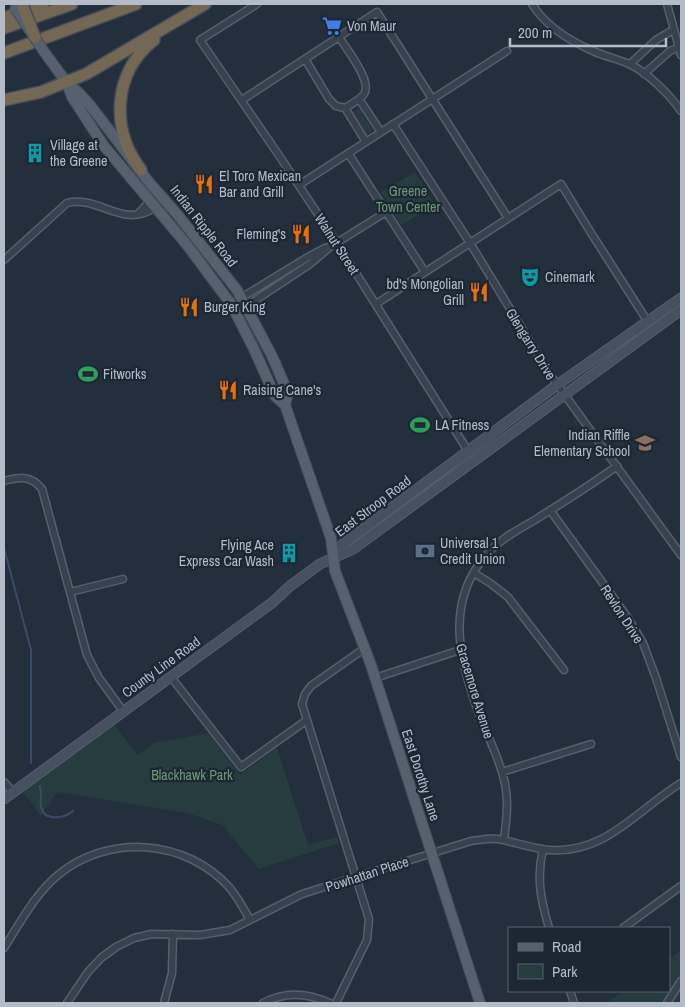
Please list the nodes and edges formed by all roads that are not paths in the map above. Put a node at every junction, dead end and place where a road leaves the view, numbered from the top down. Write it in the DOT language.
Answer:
graph roads {
  1 [pos="43,4"];
  2 [pos="72,4"];
  3 [pos="136,4"];
  4 [pos="205,4"];
  5 [pos="257,4"];
  6 [pos="532,4"];
  7 [pos="667,4"];
  8 [pos="18,6"];
  9 [pos="4,18"];
  10 [pos="4,28"];
  11 [pos="673,30"];
  12 [pos="35,37"];
  13 [pos="339,37"];
  14 [pos="679,47"];
  15 [pos="507,51"];
  16 [pos="4,53"];
  17 [pos="681,55"];
  18 [pos="305,59"];
  19 [pos="630,64"];
  20 [pos="644,74"];
  21 [pos="67,83"];
  22 [pos="359,99"];
  23 [pos="432,99"];
  24 [pos="4,100"];
  25 [pos="242,100"];
  26 [pos="345,108"];
  27 [pos="681,111"];
  28 [pos="393,124"];
  29 [pos="381,132"];
  30 [pos="366,142"];
  31 [pos="348,153"];
  32 [pos="141,170"];
  33 [pos="299,185"];
  34 [pos="152,205"];
  35 [pos="386,212"];
  36 [pos="177,214"];
  37 [pos="508,218"];
  38 [pos="337,243"];
  39 [pos="470,243"];
  40 [pos="330,247"];
  41 [pos="4,260"];
  42 [pos="425,272"];
  43 [pos="681,298"];
  44 [pos="243,302"];
  45 [pos="376,304"];
  46 [pos="234,309"];
  47 [pos="681,310"];
  48 [pos="648,322"];
  49 [pos="557,385"];
  50 [pos="565,395"];
  51 [pos="284,405"];
  52 [pos="468,451"];
  53 [pos="617,466"];
  54 [pos="431,478"];
  55 [pos="4,481"];
  56 [pos="401,502"];
  57 [pos="416,504"];
  58 [pos="550,510"];
  59 [pos="681,555"];
  60 [pos="333,558"];
  61 [pos="474,573"];
  62 [pos="123,579"];
  63 [pos="70,592"];
  64 [pos="365,648"];
  65 [pos="460,650"];
  66 [pos="564,670"];
  67 [pos="171,677"];
  68 [pos="375,678"];
  69 [pos="123,711"];
  70 [pos="307,720"];
  71 [pos="591,744"];
  72 [pos="681,757"];
  73 [pos="502,772"];
  74 [pos="4,782"];
  75 [pos="681,783"];
  76 [pos="13,792"];
  77 [pos="4,799"];
  78 [pos="504,840"];
  79 [pos="543,849"];
  80 [pos="432,853"];
  81 [pos="357,877"];
  82 [pos="681,886"];
  83 [pos="250,920"];
  84 [pos="550,927"];
  85 [pos="624,927"];
  86 [pos="173,934"];
  87 [pos="4,948"];
  88 [pos="681,981"];
  89 [pos="67,1003"];
  90 [pos="164,1003"];
  91 [pos="263,1003"];
  92 [pos="330,1003"];
  93 [pos="336,1003"];
  94 [pos="480,1003"];
  95 [pos="667,1003"];
  1 -- 9 [label="highway"];
  2 -- 10 [label="highway"];
  3 -- 16 [label="highway"];
  4 -- 21 [label="highway"];
  4 -- 32 [label="highway"];
  5 -- 25 [label="street, Walnut Street"];
  6 -- 19 [label="street"];
  7 -- 11 [label="street"];
  8 -- 12 [label="highway, bridge"];
  11 -- 14 [label="street"];
  11 -- 19 [label="street"];
  12 -- 21 [label="main road, Indian Ripple Road, bridge"];
  13 -- 18 [label="street"];
  13 -- 22 [label="street"];
  13 -- 23 [label="street"];
  14 -- 17 [label="street"];
  14 -- 20 [label="street"];
  15 -- 23 [label="street"];
  18 -- 25 [label="street"];
  18 -- 26 [label="street"];
  19 -- 20 [label="street"];
  20 -- 27 [label="street"];
  21 -- 24 [label="highway"];
  21 -- 32 [label="main road, Indian Ripple Road"];
  21 -- 34 [label="main road, Indian Ripple Road"];
  22 -- 26 [label="street"];
  22 -- 29 [label="street"];
  23 -- 28 [label="street"];
  23 -- 37 [label="street"];
  25 -- 33 [label="street, Walnut Street"];
  26 -- 30 [label="street"];
  28 -- 29 [label="street"];
  28 -- 39 [label="street, Glengarry Drive"];
  29 -- 30 [label="street"];
  30 -- 31 [label="street"];
  31 -- 33 [label="street"];
  31 -- 35 [label="street"];
  32 -- 36 [label="main road, Indian Ripple Road"];
  33 -- 38 [label="street, Walnut Street"];
  34 -- 36 [label="main road"];
  34 -- 41 [label="street"];
  34 -- 46 [label="main road, Indian Ripple Road"];
  35 -- 38 [label="street"];
  35 -- 42 [label="street"];
  36 -- 44 [label="main road, Indian Ripple Road"];
  37 -- 39 [label="street"];
  37 -- 48 [label="street"];
  38 -- 40 [label="street"];
  38 -- 45 [label="street, Walnut Street"];
  39 -- 42 [label="street"];
  39 -- 49 [label="street, Glengarry Drive"];
  40 -- 44 [label="street"];
  40 -- 44 [label="street"];
  42 -- 45 [label="street"];
  43 -- 48 [label="main road, East Stroop Road"];
  44 -- 46 [label="street"];
  44 -- 46 [label="street"];
  44 -- 51 [label="main road, Indian Ripple Road"];
  45 -- 52 [label="street, Walnut Street"];
  46 -- 51 [label="main road, Indian Ripple Road"];
  47 -- 50 [label="main road, East Stroop Road"];
  48 -- 49 [label="main road, East Stroop Road"];
  49 -- 50 [label="street, Glengarry Drive"];
  49 -- 52 [label="main road, East Stroop Road"];
  50 -- 53 [label="street, Glengarry Drive"];
  50 -- 57 [label="main road, East Stroop Road"];
  51 -- 60 [label="main road, Indian Ripple Road"];
  52 -- 54 [label="main road, East Stroop Road"];
  53 -- 58 [label="street, Gracemore Avenue"];
  53 -- 59 [label="street, Glengarry Drive"];
  54 -- 56 [label="main road, East Stroop Road"];
  54 -- 57 [label="main road"];
  55 -- 63 [label="street"];
  56 -- 57 [label="main road"];
  56 -- 60 [label="main road, East Stroop Road"];
  57 -- 60 [label="main road, East Stroop Road"];
  58 -- 61 [label="street, Gracemore Avenue"];
  58 -- 72 [label="street, Revlon Drive"];
  60 -- 64 [label="main road, East Dorothy Lane"];
  60 -- 67 [label="main road, County Line Road"];
  61 -- 65 [label="street, Gracemore Avenue"];
  61 -- 66 [label="street"];
  62 -- 63 [label="street"];
  63 -- 69 [label="street"];
  64 -- 68 [label="main road, East Dorothy Lane"];
  64 -- 70 [label="street"];
  65 -- 68 [label="street"];
  65 -- 73 [label="street, Gracemore Avenue"];
  67 -- 69 [label="main road, County Line Road"];
  67 -- 70 [label="street"];
  68 -- 80 [label="main road, East Dorothy Lane"];
  69 -- 76 [label="main road, County Line Road"];
  70 -- 81 [label="street"];
  71 -- 73 [label="street"];
  73 -- 78 [label="street, Gracemore Avenue"];
  74 -- 76 [label="street"];
  75 -- 79 [label="street, Powhattan Place"];
  76 -- 77 [label="main road, County Line Road"];
  78 -- 79 [label="street, Powhattan Place"];
  78 -- 80 [label="street, Powhattan Place"];
  79 -- 84 [label="street"];
  80 -- 81 [label="street, Powhattan Place"];
  80 -- 94 [label="main road, East Dorothy Lane"];
  81 -- 83 [label="street, Powhattan Place"];
  81 -- 93 [label="street"];
  82 -- 85 [label="street"];
  83 -- 86 [label="street, Powhattan Place"];
  83 -- 87 [label="street"];
  86 -- 89 [label="street, Powhattan Place"];
  86 -- 90 [label="street"];
  88 -- 95 [label="street"];
  91 -- 92 [label="street"];
}
